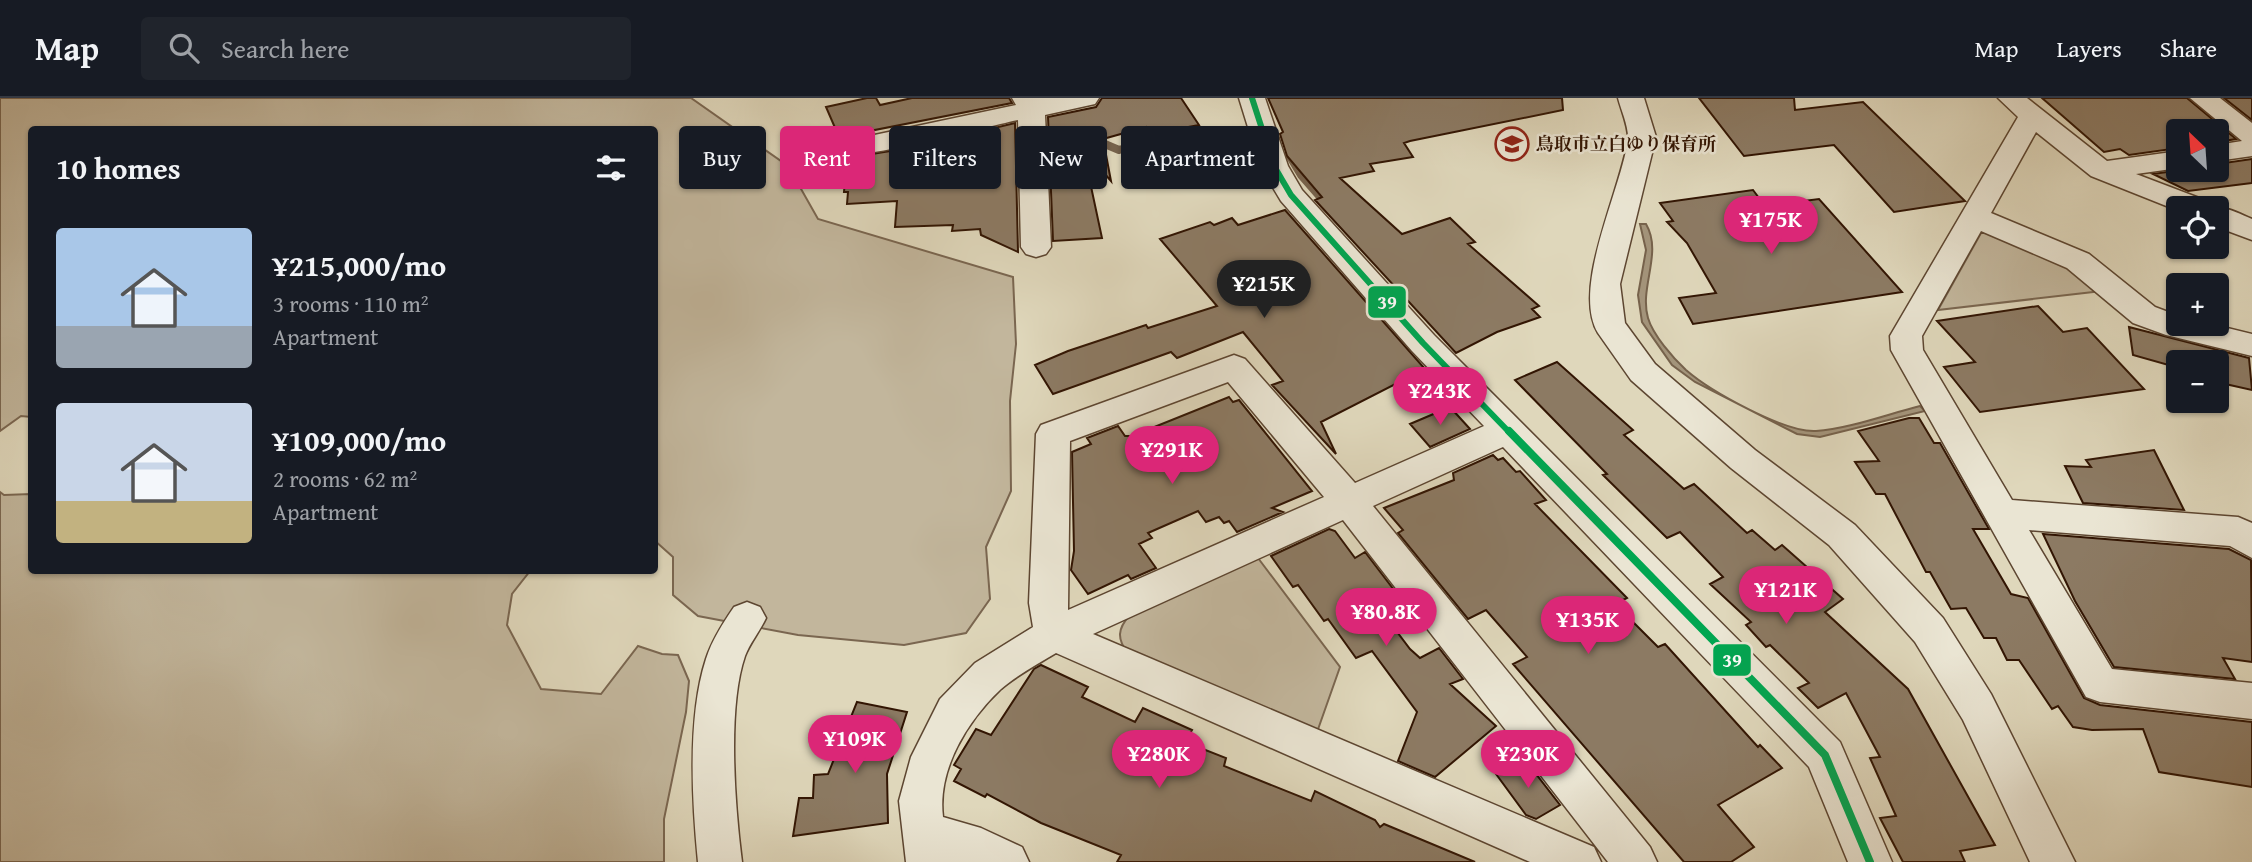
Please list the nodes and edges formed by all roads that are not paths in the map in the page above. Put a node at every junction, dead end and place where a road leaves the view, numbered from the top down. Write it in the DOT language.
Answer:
graph roads {
  1 [pos="1086,98"];
  2 [pos="1252,98"];
  3 [pos="1631,98"];
  4 [pos="2203,98"];
  5 [pos="1028,104"];
  6 [pos="2022,107"];
  7 [pos="2252,136"];
  8 [pos="875,142"];
  9 [pos="2252,148"];
  10 [pos="2230,151"];
  11 [pos="2166,161"];
  12 [pos="2101,170"];
  13 [pos="2167,196"];
  14 [pos="1974,217"];
  15 [pos="2229,221"];
  16 [pos="2252,230"];
  17 [pos="1036,247"];
  18 [pos="2252,345"];
  19 [pos="1508,430"];
  20 [pos="1349,501"];
  21 [pos="2001,513"];
  22 [pos="2252,543"];
  23 [pos="747,618"];
  24 [pos="1053,634"];
  25 [pos="2252,701"];
  26 [pos="926,847"];
  27 [pos="720,862"];
  28 [pos="1007,862"];
  29 [pos="1579,862"];
  30 [pos="1635,862"];
  31 [pos="1870,862"];
  32 [pos="2053,862"];
  1 -- 5 [label="street"];
  2 -- 19 [label="street"];
  3 -- 32 [label="street"];
  4 -- 7 [label="street"];
  5 -- 8 [label="street"];
  5 -- 17 [label="street"];
  6 -- 12 [label="street"];
  6 -- 14 [label="street"];
  9 -- 10 [label="street"];
  11 -- 12 [label="street"];
  12 -- 13 [label="street"];
  14 -- 18 [label="street"];
  14 -- 21 [label="street"];
  15 -- 16 [label="street"];
  19 -- 20 [label="street"];
  19 -- 31 [label="street"];
  20 -- 24 [label="street"];
  20 -- 24 [label="street"];
  20 -- 30 [label="street"];
  21 -- 22 [label="street"];
  21 -- 25 [label="street"];
  23 -- 27 [label="street"];
  24 -- 26 [label="street"];
  24 -- 29 [label="street"];
  26 -- 28 [label="street"];
}
